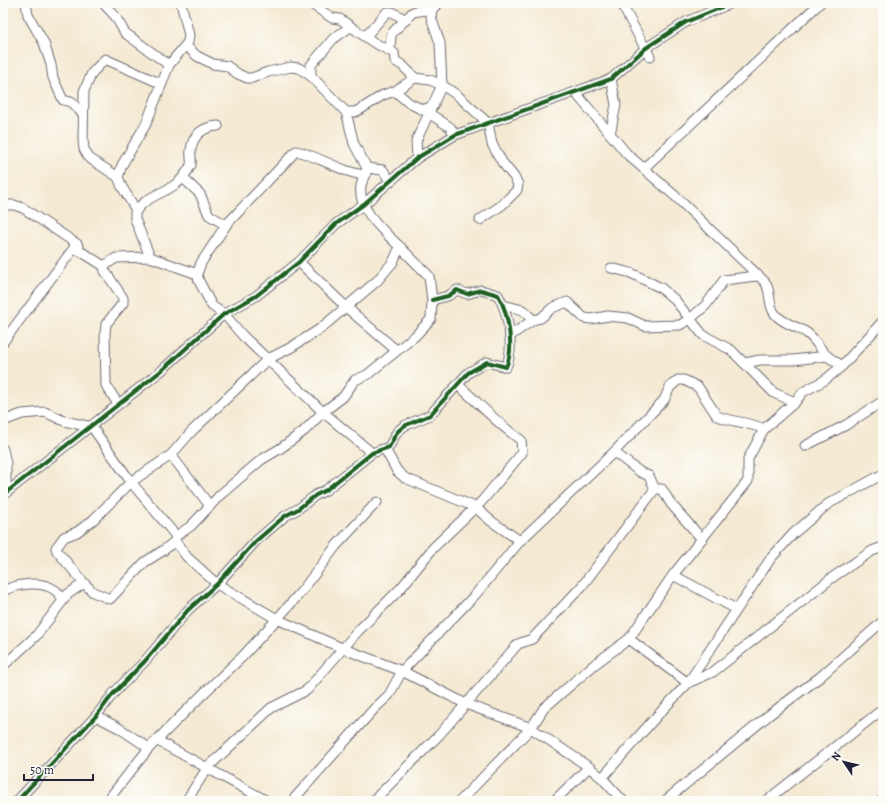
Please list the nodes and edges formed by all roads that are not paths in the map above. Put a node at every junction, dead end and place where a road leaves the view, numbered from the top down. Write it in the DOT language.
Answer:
graph roads {
  1 [pos="26,3"];
  2 [pos="103,3"];
  3 [pos="181,3"];
  4 [pos="310,3"];
  5 [pos="439,3"];
  6 [pos="621,3"];
  7 [pos="732,3"];
  8 [pos="820,3"];
  9 [pos="811,6"];
  10 [pos="432,9"];
  11 [pos="406,20"];
  12 [pos="350,27"];
  13 [pos="366,36"];
  14 [pos="186,46"];
  15 [pos="646,48"];
  16 [pos="390,50"];
  17 [pos="650,57"];
  18 [pos="169,65"];
  19 [pos="311,76"];
  20 [pos="415,78"];
  21 [pos="611,79"];
  22 [pos="162,84"];
  23 [pos="442,85"];
  24 [pos="395,91"];
  25 [pos="577,92"];
  26 [pos="434,105"];
  27 [pos="346,112"];
  28 [pos="84,114"];
  29 [pos="430,114"];
  30 [pos="488,123"];
  31 [pos="218,126"];
  32 [pos="610,134"];
  33 [pos="455,135"];
  34 [pos="417,158"];
  35 [pos="644,168"];
  36 [pos="366,172"];
  37 [pos="118,177"];
  38 [pos="183,178"];
  39 [pos="390,181"];
  40 [pos="3,200"];
  41 [pos="364,204"];
  42 [pos="3,205"];
  43 [pos="14,205"];
  44 [pos="136,210"];
  45 [pos="480,220"];
  46 [pos="226,225"];
  47 [pos="77,244"];
  48 [pos="400,247"];
  49 [pos="150,257"];
  50 [pos="299,262"];
  51 [pos="104,266"];
  52 [pos="611,268"];
  53 [pos="197,274"];
  54 [pos="756,276"];
  55 [pos="432,300"];
  56 [pos="503,305"];
  57 [pos="346,307"];
  58 [pos="224,314"];
  59 [pos="690,319"];
  60 [pos="533,320"];
  61 [pos="883,321"];
  62 [pos="510,336"];
  63 [pos="3,342"];
  64 [pos="396,350"];
  65 [pos="827,356"];
  66 [pos="268,359"];
  67 [pos="745,363"];
  68 [pos="842,366"];
  69 [pos="458,385"];
  70 [pos="883,401"];
  71 [pos="795,402"];
  72 [pos="118,404"];
  73 [pos="323,412"];
  74 [pos="3,421"];
  75 [pos="92,427"];
  76 [pos="764,429"];
  77 [pos="805,446"];
  78 [pos="3,449"];
  79 [pos="385,449"];
  80 [pos="614,452"];
  81 [pos="372,454"];
  82 [pos="170,455"];
  83 [pos="883,474"];
  84 [pos="131,482"];
  85 [pos="655,489"];
  86 [pos="4,494"];
  87 [pos="377,502"];
  88 [pos="210,506"];
  89 [pos="475,507"];
  90 [pos="176,538"];
  91 [pos="702,539"];
  92 [pos="520,541"];
  93 [pos="883,547"];
  94 [pos="673,575"];
  95 [pos="84,583"];
  96 [pos="217,584"];
  97 [pos="3,591"];
  98 [pos="64,599"];
  99 [pos="736,609"];
  100 [pos="277,619"];
  101 [pos="883,621"];
  102 [pos="629,639"];
  103 [pos="344,648"];
  104 [pos="3,666"];
  105 [pos="402,671"];
  106 [pos="688,683"];
  107 [pos="466,704"];
  108 [pos="883,709"];
  109 [pos="96,716"];
  110 [pos="531,728"];
  111 [pos="158,741"];
  112 [pos="149,748"];
  113 [pos="208,767"];
  114 [pos="590,767"];
  115 [pos="602,778"];
  116 [pos="17,801"];
  117 [pos="107,801"];
  118 [pos="186,801"];
  119 [pos="267,801"];
  120 [pos="292,801"];
  121 [pos="373,801"];
  122 [pos="460,801"];
  123 [pos="554,801"];
  124 [pos="623,801"];
  125 [pos="665,801"];
  126 [pos="766,801"];
  1 -- 28 [label="street"];
  2 -- 18 [label="street"];
  3 -- 14 [label="street"];
  4 -- 12 [label="street"];
  5 -- 10 [label="street"];
  6 -- 15 [label="street"];
  7 -- 15 [label="street"];
  8 -- 9 [label="street"];
  9 -- 35 [label="street"];
  10 -- 11 [label="street"];
  10 -- 23 [label="street"];
  11 -- 13 [label="street"];
  11 -- 16 [label="street"];
  12 -- 13 [label="street"];
  12 -- 19 [label="street"];
  13 -- 16 [label="street"];
  14 -- 18 [label="street"];
  14 -- 19 [label="street"];
  15 -- 17 [label="street"];
  15 -- 21 [label="street"];
  16 -- 20 [label="street"];
  18 -- 22 [label="street"];
  19 -- 27 [label="street"];
  20 -- 23 [label="street"];
  20 -- 24 [label="street"];
  21 -- 25 [label="street"];
  21 -- 32 [label="street"];
  22 -- 28 [label="street"];
  22 -- 37 [label="street"];
  23 -- 26 [label="street"];
  23 -- 30 [label="street"];
  24 -- 26 [label="street"];
  24 -- 27 [label="street"];
  25 -- 30 [label="street"];
  25 -- 32 [label="street"];
  26 -- 29 [label="street"];
  27 -- 36 [label="street"];
  28 -- 37 [label="street"];
  29 -- 33 [label="street"];
  29 -- 34 [label="street"];
  30 -- 33 [label="street"];
  30 -- 45 [label="street"];
  31 -- 38 [label="street"];
  32 -- 35 [label="street"];
  33 -- 34 [label="street"];
  34 -- 39 [label="street"];
  35 -- 54 [label="street"];
  36 -- 39 [label="street"];
  36 -- 41 [label="street"];
  36 -- 46 [label="street"];
  37 -- 44 [label="street"];
  38 -- 44 [label="street"];
  38 -- 46 [label="street"];
  39 -- 41 [label="street"];
  40 -- 43 [label="street"];
  41 -- 48 [label="street"];
  41 -- 50 [label="street"];
  42 -- 43 [label="street"];
  43 -- 47 [label="street"];
  44 -- 49 [label="street"];
  46 -- 53 [label="street"];
  47 -- 51 [label="street"];
  47 -- 63 [label="street"];
  48 -- 55 [label="street"];
  48 -- 57 [label="street"];
  49 -- 51 [label="street"];
  49 -- 53 [label="street"];
  50 -- 57 [label="street"];
  50 -- 58 [label="street"];
  51 -- 72 [label="street"];
  52 -- 59 [label="street"];
  53 -- 58 [label="street"];
  54 -- 59 [label="street"];
  54 -- 65 [label="street"];
  55 -- 56 [label="street"];
  55 -- 64 [label="street"];
  56 -- 60 [label="street"];
  56 -- 62 [label="street"];
  57 -- 64 [label="street"];
  57 -- 66 [label="street"];
  58 -- 66 [label="street"];
  58 -- 72 [label="street"];
  59 -- 60 [label="street"];
  59 -- 67 [label="street"];
  60 -- 62 [label="street"];
  61 -- 68 [label="street"];
  62 -- 69 [label="street"];
  64 -- 73 [label="street"];
  65 -- 67 [label="street"];
  65 -- 68 [label="street"];
  66 -- 73 [label="street"];
  66 -- 82 [label="street"];
  67 -- 71 [label="street"];
  68 -- 71 [label="street"];
  69 -- 79 [label="street"];
  69 -- 89 [label="street"];
  70 -- 77 [label="street"];
  71 -- 76 [label="street"];
  72 -- 75 [label="street"];
  73 -- 81 [label="street"];
  73 -- 88 [label="street"];
  74 -- 75 [label="street"];
  75 -- 84 [label="street"];
  75 -- 86 [label="street"];
  76 -- 80 [label="street"];
  76 -- 91 [label="street"];
  78 -- 86 [label="street"];
  79 -- 81 [label="street"];
  79 -- 89 [label="street"];
  80 -- 85 [label="street"];
  80 -- 92 [label="street"];
  81 -- 96 [label="street"];
  82 -- 84 [label="street"];
  82 -- 88 [label="street"];
  83 -- 99 [label="street"];
  84 -- 90 [label="street"];
  84 -- 95 [label="street"];
  85 -- 91 [label="street"];
  85 -- 107 [label="street"];
  87 -- 100 [label="street"];
  88 -- 90 [label="street"];
  89 -- 92 [label="street"];
  89 -- 103 [label="street"];
  90 -- 95 [label="street"];
  90 -- 96 [label="street"];
  91 -- 94 [label="street"];
  92 -- 105 [label="street"];
  93 -- 106 [label="street"];
  94 -- 99 [label="street"];
  94 -- 102 [label="street"];
  95 -- 98 [label="street"];
  96 -- 100 [label="street"];
  96 -- 109 [label="street"];
  97 -- 98 [label="street"];
  98 -- 104 [label="street"];
  99 -- 106 [label="street"];
  100 -- 103 [label="street"];
  100 -- 111 [label="street"];
  101 -- 125 [label="street"];
  102 -- 106 [label="street"];
  102 -- 110 [label="street"];
  103 -- 105 [label="street"];
  103 -- 113 [label="street"];
  105 -- 107 [label="street"];
  105 -- 120 [label="street"];
  106 -- 115 [label="street"];
  107 -- 110 [label="street"];
  107 -- 121 [label="street"];
  108 -- 126 [label="street"];
  109 -- 112 [label="street"];
  109 -- 116 [label="street"];
  110 -- 114 [label="street"];
  110 -- 122 [label="street"];
  111 -- 112 [label="street"];
  111 -- 113 [label="street"];
  112 -- 117 [label="street"];
  113 -- 118 [label="street"];
  113 -- 119 [label="street"];
  114 -- 115 [label="street"];
  114 -- 123 [label="street"];
  115 -- 124 [label="street"];
}
